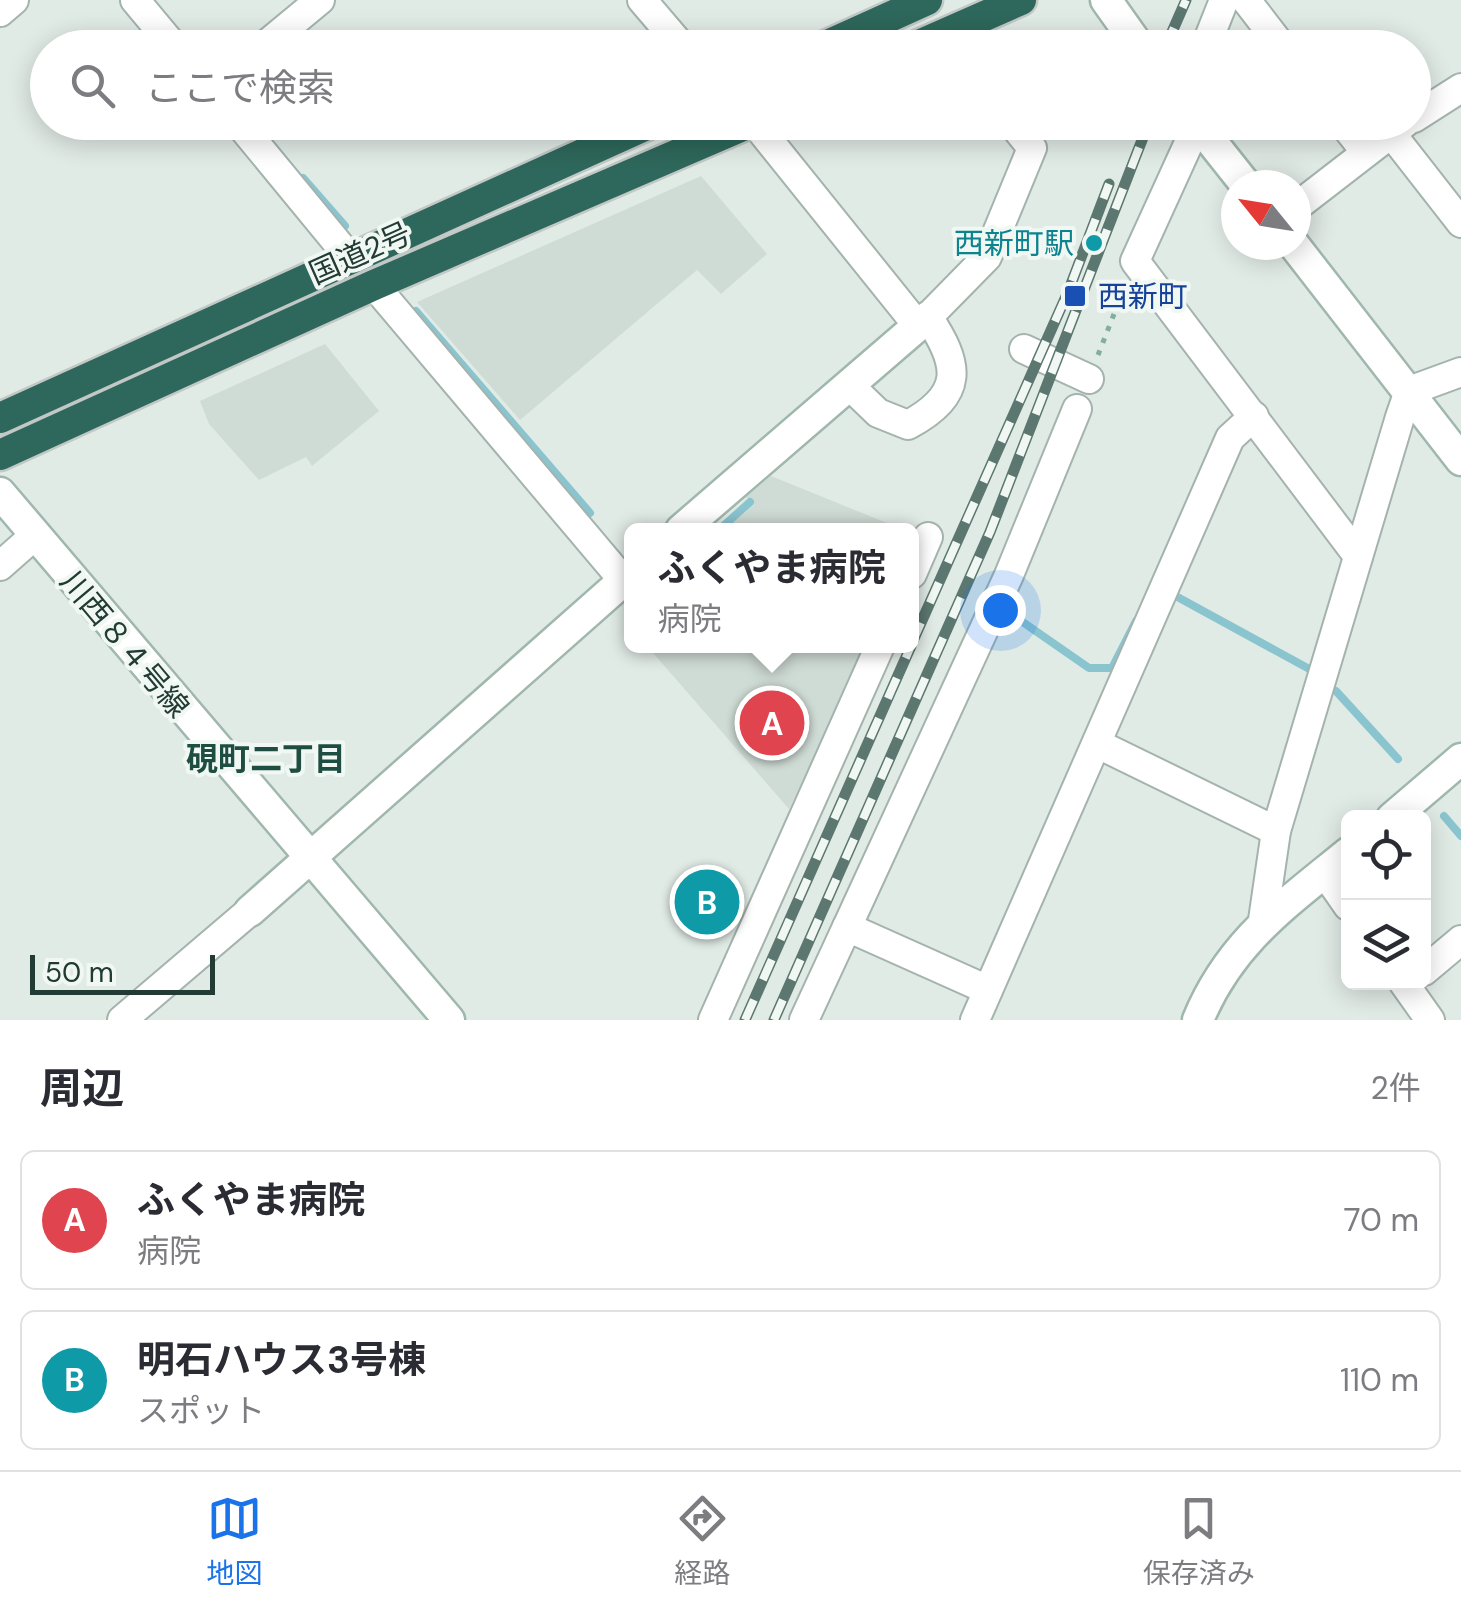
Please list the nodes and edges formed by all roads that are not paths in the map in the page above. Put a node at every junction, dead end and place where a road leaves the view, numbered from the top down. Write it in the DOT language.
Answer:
graph roads {
  1 [pos="14,0"];
  2 [pos="135,0"];
  3 [pos="320,0"];
  4 [pos="927,0"];
  5 [pos="1021,0"];
  6 [pos="1106,0"];
  7 [pos="1224,0"];
  8 [pos="1246,0"];
  9 [pos="652,4"];
  10 [pos="0,12"];
  11 [pos="160,30"];
  12 [pos="284,30"];
  13 [pos="670,30"];
  14 [pos="861,30"];
  15 [pos="966,30"];
  16 [pos="1127,30"];
  17 [pos="1212,30"];
  18 [pos="1270,30"];
  19 [pos="1461,88"];
  20 [pos="1431,107"];
  21 [pos="253,140"];
  22 [pos="613,140"];
  23 [pos="711,140"];
  24 [pos="768,140"];
  25 [pos="1026,140"];
  26 [pos="1190,140"];
  27 [pos="1210,140"];
  28 [pos="1356,140"];
  29 [pos="1380,140"];
  30 [pos="1412,140"];
  31 [pos="1364,151"];
  32 [pos="1234,170"];
  33 [pos="1311,195"];
  34 [pos="1461,223"];
  35 [pos="349,258"];
  36 [pos="1306,260"];
  37 [pos="374,285"];
  38 [pos="923,322"];
  39 [pos="1039,352"];
  40 [pos="1461,372"];
  41 [pos="1089,379"];
  42 [pos="849,385"];
  43 [pos="1409,391"];
  44 [pos="1077,409"];
  45 [pos="1254,416"];
  46 [pos="0,418"];
  47 [pos="0,455"];
  48 [pos="1461,460"];
  49 [pos="0,493"];
  50 [pos="689,523"];
  51 [pos="34,536"];
  52 [pos="928,537"];
  53 [pos="1358,556"];
  54 [pos="919,558"];
  55 [pos="0,566"];
  56 [pos="624,572"];
  57 [pos="624,581"];
  58 [pos="877,653"];
  59 [pos="1098,744"];
  60 [pos="1461,758"];
  61 [pos="1401,810"];
  62 [pos="1276,831"];
  63 [pos="308,858"];
  64 [pos="1341,859"];
  65 [pos="1325,873"];
  66 [pos="1344,900"];
  67 [pos="250,912"];
  68 [pos="1263,920"];
  69 [pos="847,927"];
  70 [pos="1461,940"];
  71 [pos="1431,965"];
  72 [pos="988,990"];
  73 [pos="1415,990"];
  74 [pos="122,1020"];
  75 [pos="448,1020"];
  76 [pos="712,1020"];
  77 [pos="804,1020"];
  78 [pos="974,1020"];
  79 [pos="1198,1020"];
  80 [pos="1430,1020"];
  1 -- 10 [label="street"];
  2 -- 11 [label="street"];
  3 -- 12 [label="street"];
  4 -- 14 [label="highway"];
  5 -- 15 [label="highway"];
  6 -- 16 [label="street"];
  7 -- 17 [label="street"];
  8 -- 18 [label="street"];
  9 -- 13 [label="street"];
  19 -- 20 [label="street"];
  21 -- 35 [label="street"];
  22 -- 35 [label="highway, 国道2号"];
  23 -- 37 [label="highway, 国道2号"];
  24 -- 38 [label="street"];
  25 -- 38 [label="street"];
  26 -- 45 [label="street"];
  27 -- 32 [label="street"];
  28 -- 31 [label="street"];
  29 -- 31 [label="street"];
  30 -- 34 [label="street"];
  31 -- 33 [label="street"];
  35 -- 46 [label="highway, 国道2号"];
  36 -- 43 [label="street"];
  37 -- 47 [label="highway, 国道2号"];
  37 -- 56 [label="street"];
  38 -- 42 [label="street"];
  38 -- 42 [label="street"];
  39 -- 41 [label="street"];
  40 -- 43 [label="street"];
  42 -- 50 [label="street"];
  43 -- 48 [label="street"];
  43 -- 53 [label="street"];
  44 -- 69 [label="street"];
  45 -- 53 [label="street"];
  45 -- 59 [label="street"];
  49 -- 51 [label="street, 川西８４号線"];
  51 -- 55 [label="street"];
  51 -- 63 [label="street, 川西８４号線"];
  52 -- 54 [label="street"];
  53 -- 62 [label="street"];
  57 -- 63 [label="street"];
  58 -- 76 [label="street"];
  59 -- 62 [label="street"];
  59 -- 72 [label="street"];
  60 -- 61 [label="street"];
  62 -- 68 [label="street"];
  63 -- 67 [label="street"];
  63 -- 75 [label="street, 川西８４号線"];
  64 -- 65 [label="street"];
  65 -- 66 [label="street"];
  65 -- 68 [label="street"];
  67 -- 74 [label="street"];
  68 -- 79 [label="street"];
  69 -- 72 [label="street"];
  69 -- 77 [label="street"];
  70 -- 71 [label="street"];
  72 -- 78 [label="street"];
  73 -- 80 [label="street"];
}
